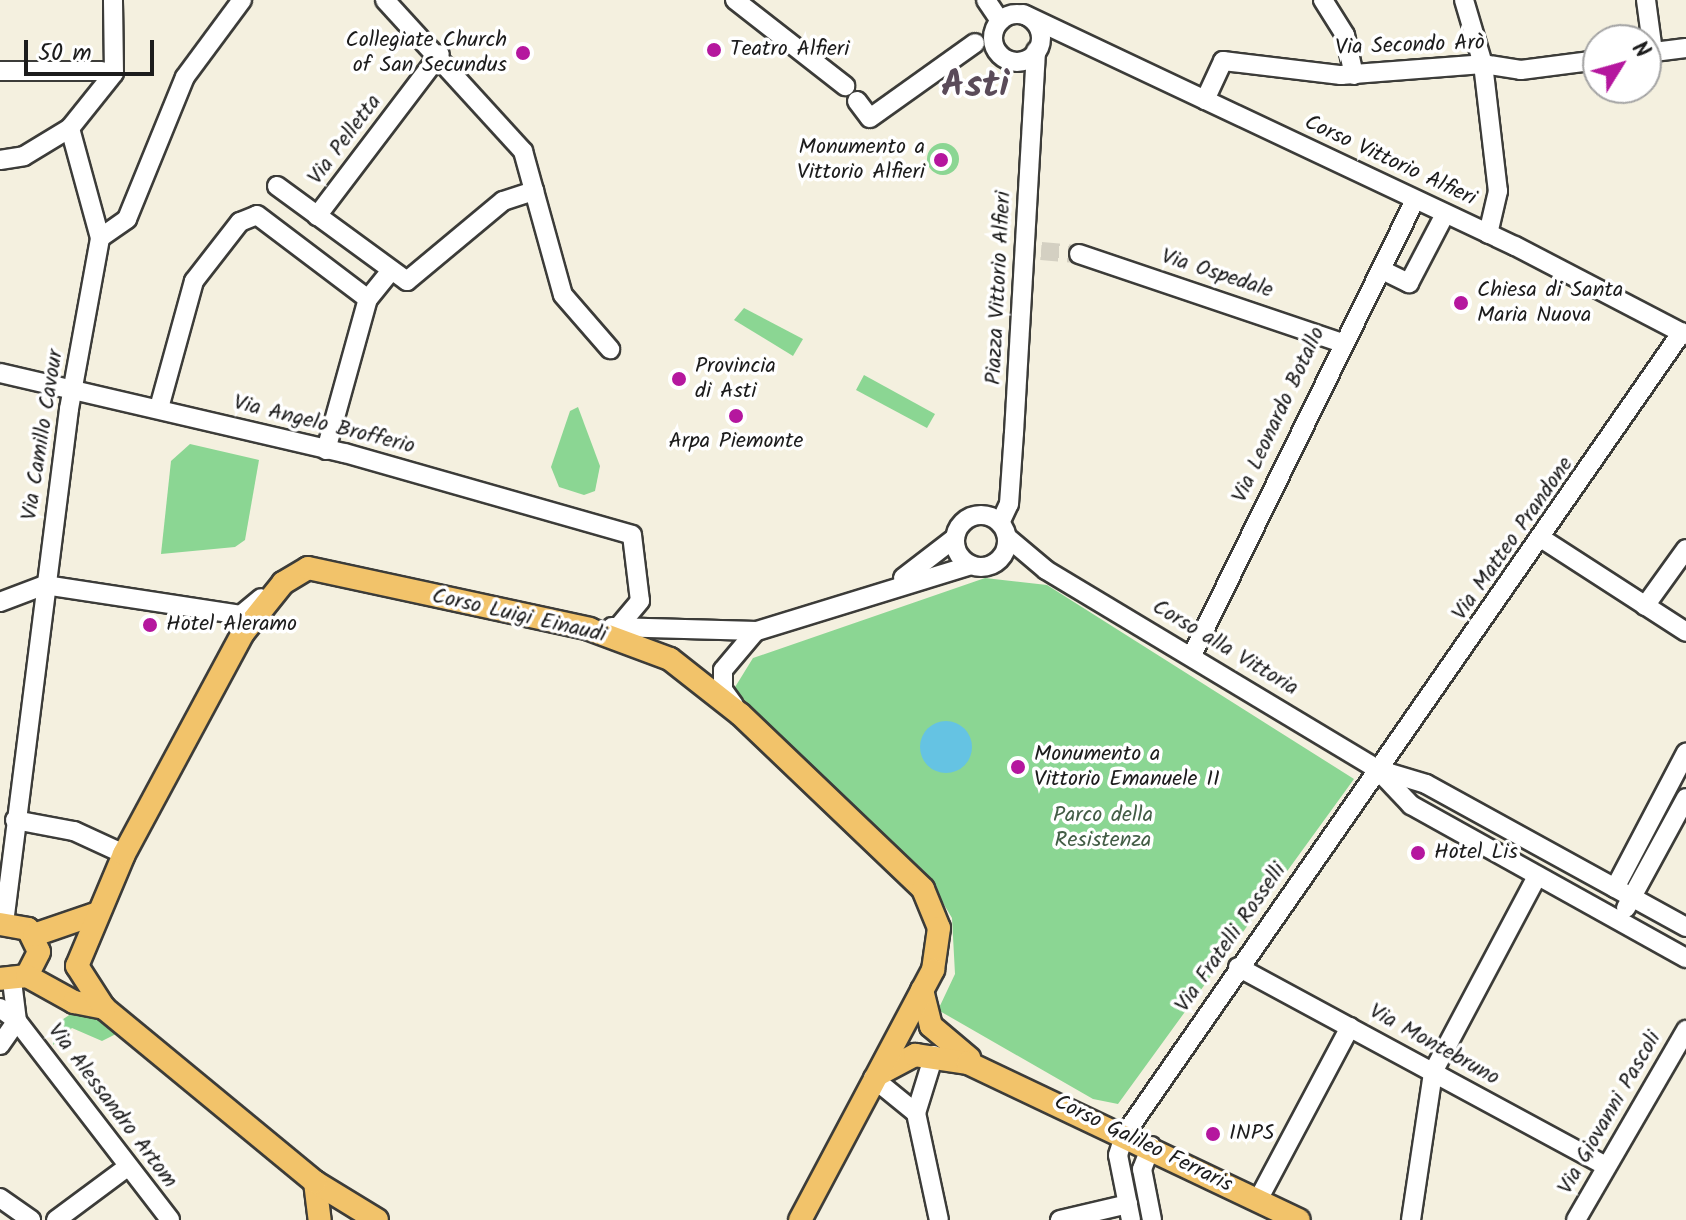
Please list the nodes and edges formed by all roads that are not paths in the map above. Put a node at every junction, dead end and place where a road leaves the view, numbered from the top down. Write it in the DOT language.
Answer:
graph roads {
  1 [pos="113,0"];
  2 [pos="242,0"];
  3 [pos="385,0"];
  4 [pos="735,0"];
  5 [pos="986,0"];
  6 [pos="1323,0"];
  7 [pos="1464,0"];
  8 [pos="1646,0"];
  9 [pos="1018,9"];
  10 [pos="1648,24"];
  11 [pos="997,31"];
  12 [pos="1071,36"];
  13 [pos="1037,45"];
  14 [pos="1686,48"];
  15 [pos="1662,51"];
  16 [pos="440,54"];
  17 [pos="1010,62"];
  18 [pos="1582,62"];
  19 [pos="1483,64"];
  20 [pos="0,71"];
  21 [pos="108,72"];
  22 [pos="1354,75"];
  23 [pos="1205,100"];
  24 [pos="1033,102"];
  25 [pos="70,128"];
  26 [pos="0,160"];
  27 [pos="277,186"];
  28 [pos="534,191"];
  29 [pos="1415,200"];
  30 [pos="1445,214"];
  31 [pos="317,216"];
  32 [pos="1488,234"];
  33 [pos="100,238"];
  34 [pos="1079,254"];
  35 [pos="1384,271"];
  36 [pos="399,276"];
  37 [pos="368,299"];
  38 [pos="1684,334"];
  39 [pos="1339,342"];
  40 [pos="610,349"];
  41 [pos="0,373"];
  42 [pos="73,390"];
  43 [pos="159,408"];
  44 [pos="326,450"];
  45 [pos="998,525"];
  46 [pos="955,538"];
  47 [pos="1544,540"];
  48 [pos="1686,549"];
  49 [pos="995,563"];
  50 [pos="971,565"];
  51 [pos="308,568"];
  52 [pos="1046,570"];
  53 [pos="898,582"];
  54 [pos="45,585"];
  55 [pos="0,602"];
  56 [pos="1645,606"];
  57 [pos="618,627"];
  58 [pos="589,629"];
  59 [pos="757,631"];
  60 [pos="1686,632"];
  61 [pos="1192,655"];
  62 [pos="740,714"];
  63 [pos="1686,753"];
  64 [pos="1377,769"];
  65 [pos="1686,798"];
  66 [pos="11,813"];
  67 [pos="124,854"];
  68 [pos="1537,876"];
  69 [pos="1624,893"];
  70 [pos="95,914"];
  71 [pos="1620,922"];
  72 [pos="2,923"];
  73 [pos="1686,927"];
  74 [pos="34,935"];
  75 [pos="1686,958"];
  76 [pos="1238,967"];
  77 [pos="13,979"];
  78 [pos="922,990"];
  79 [pos="0,1008"];
  80 [pos="104,1008"];
  81 [pos="17,1021"];
  82 [pos="1350,1027"];
  83 [pos="1686,1030"];
  84 [pos="0,1045"];
  85 [pos="934,1055"];
  86 [pos="987,1070"];
  87 [pos="1433,1072"];
  88 [pos="873,1078"];
  89 [pos="916,1113"];
  90 [pos="1125,1134"];
  91 [pos="1151,1146"];
  92 [pos="1606,1166"];
  93 [pos="126,1168"];
  94 [pos="315,1182"];
  95 [pos="0,1198"];
  96 [pos="1258,1200"];
  97 [pos="1129,1212"];
  98 [pos="368,1219"];
  99 [pos="31,1220"];
  100 [pos="56,1220"];
  101 [pos="170,1220"];
  102 [pos="320,1220"];
  103 [pos="800,1220"];
  104 [pos="939,1220"];
  105 [pos="1060,1220"];
  106 [pos="1152,1220"];
  107 [pos="1299,1220"];
  108 [pos="1411,1220"];
  109 [pos="1576,1220"];
  1 -- 21 [label="street"];
  2 -- 33 [label="street"];
  3 -- 16 [label="street"];
  4 -- 11 [label="street"];
  5 -- 11 [label="street"];
  6 -- 22 [label="street"];
  7 -- 19 [label="street"];
  8 -- 10 [label="street"];
  9 -- 11 [label="street"];
  9 -- 12 [label="street, Corso Vittorio Alfieri"];
  9 -- 13 [label="street"];
  11 -- 17 [label="street"];
  12 -- 13 [label="street"];
  12 -- 23 [label="street, Corso Vittorio Alfieri"];
  13 -- 17 [label="street"];
  13 -- 24 [label="street, Piazza Vittorio Alfieri"];
  14 -- 15 [label="street"];
  16 -- 28 [label="street"];
  16 -- 31 [label="street, Via Pelletta"];
  17 -- 24 [label="street"];
  18 -- 19 [label="street, Via Secondo Arò"];
  19 -- 22 [label="street, Via Secondo Arò"];
  19 -- 32 [label="street"];
  20 -- 21 [label="street"];
  21 -- 25 [label="street"];
  22 -- 23 [label="street, Via Secondo Arò"];
  23 -- 29 [label="street, Corso Vittorio Alfieri"];
  24 -- 45 [label="street, Piazza Vittorio Alfieri"];
  25 -- 26 [label="street"];
  25 -- 33 [label="street"];
  27 -- 31 [label="street"];
  28 -- 36 [label="street"];
  28 -- 40 [label="street"];
  29 -- 30 [label="street, Corso Vittorio Alfieri"];
  29 -- 35 [label="street, Via Leonardo Botallo"];
  30 -- 32 [label="street, Corso Vittorio Alfieri"];
  30 -- 35 [label="street"];
  31 -- 36 [label="street"];
  32 -- 38 [label="street, Corso Vittorio Alfieri"];
  33 -- 42 [label="street, Via Camillo Cavour"];
  34 -- 39 [label="street, Via Ospedale"];
  35 -- 39 [label="street, Via Leonardo Botallo"];
  36 -- 37 [label="street"];
  37 -- 43 [label="street"];
  37 -- 44 [label="street"];
  38 -- 47 [label="street, Via Matteo Prandone"];
  39 -- 61 [label="street, Via Leonardo Botallo"];
  41 -- 42 [label="street, Via Angelo Brofferio"];
  42 -- 43 [label="street, Via Angelo Brofferio"];
  42 -- 54 [label="street, Via Camillo Cavour"];
  43 -- 44 [label="street, Via Angelo Brofferio"];
  44 -- 57 [label="street, Via Angelo Brofferio"];
  45 -- 46 [label="street, Corso alla Vittoria"];
  45 -- 49 [label="street"];
  45 -- 52 [label="street, Corso alla Vittoria"];
  46 -- 50 [label="street"];
  46 -- 53 [label="street, Corso alla Vittoria"];
  47 -- 56 [label="street"];
  47 -- 64 [label="street, Via Matteo Prandone"];
  48 -- 56 [label="street"];
  49 -- 50 [label="street, Corso alla Vittoria"];
  49 -- 52 [label="street, Corso alla Vittoria"];
  50 -- 53 [label="street, Corso alla Vittoria"];
  51 -- 54 [label="street"];
  51 -- 58 [label="main road, Corso Luigi Einaudi"];
  51 -- 67 [label="main road"];
  52 -- 61 [label="street, Corso alla Vittoria"];
  53 -- 59 [label="street, Corso alla Vittoria"];
  54 -- 55 [label="street"];
  54 -- 66 [label="street, Via Camillo Cavour"];
  56 -- 60 [label="street"];
  57 -- 58 [label="street, Corso alla Vittoria"];
  57 -- 59 [label="street, Corso alla Vittoria"];
  58 -- 62 [label="main road, Corso Luigi Einaudi"];
  59 -- 62 [label="street, Corso alla Vittoria"];
  61 -- 64 [label="street, Corso alla Vittoria"];
  62 -- 78 [label="main road, Corso Luigi Einaudi"];
  63 -- 69 [label="street"];
  64 -- 68 [label="street, Corso alla Vittoria"];
  64 -- 69 [label="street, Corso alla Vittoria"];
  64 -- 76 [label="street, Via Fratelli Rosselli"];
  65 -- 69 [label="street"];
  66 -- 67 [label="street"];
  66 -- 72 [label="street, Via Camillo Cavour"];
  67 -- 70 [label="main road"];
  68 -- 71 [label="street, Corso alla Vittoria"];
  68 -- 87 [label="street"];
  69 -- 71 [label="street"];
  69 -- 73 [label="street, Corso alla Vittoria"];
  70 -- 74 [label="main road"];
  70 -- 80 [label="main road"];
  71 -- 75 [label="street, Corso alla Vittoria"];
  72 -- 74 [label="main road"];
  74 -- 77 [label="main road"];
  76 -- 82 [label="street, Via Montebruno"];
  76 -- 90 [label="street, Via Fratelli Rosselli"];
  77 -- 80 [label="main road"];
  77 -- 81 [label="street"];
  78 -- 86 [label="main road, Corso Galileo Ferraris"];
  78 -- 88 [label="main road, Corso Luigi Einaudi"];
  79 -- 81 [label="street"];
  80 -- 94 [label="main road"];
  81 -- 84 [label="street"];
  81 -- 93 [label="street, Via Alessandro Artom"];
  82 -- 87 [label="street, Via Montebruno"];
  82 -- 96 [label="street"];
  83 -- 92 [label="street, Via Giovanni Pascoli"];
  85 -- 86 [label="main road, Corso Galileo Ferraris"];
  85 -- 88 [label="main road, Corso Galileo Ferraris"];
  85 -- 89 [label="street"];
  86 -- 90 [label="main road, Corso Galileo Ferraris"];
  87 -- 92 [label="street, Via Montebruno"];
  87 -- 108 [label="street"];
  88 -- 89 [label="street"];
  88 -- 103 [label="main road, Corso Luigi Einaudi"];
  89 -- 104 [label="street"];
  90 -- 91 [label="main road, Corso Galileo Ferraris"];
  90 -- 97 [label="street"];
  91 -- 96 [label="main road, Corso Galileo Ferraris"];
  91 -- 106 [label="street"];
  92 -- 109 [label="street, Via Giovanni Pascoli"];
  93 -- 100 [label="street"];
  93 -- 101 [label="street, Via Alessandro Artom"];
  94 -- 98 [label="main road"];
  94 -- 102 [label="main road"];
  95 -- 99 [label="street"];
  96 -- 107 [label="main road, Corso Galileo Ferraris"];
  97 -- 105 [label="street"];
}
